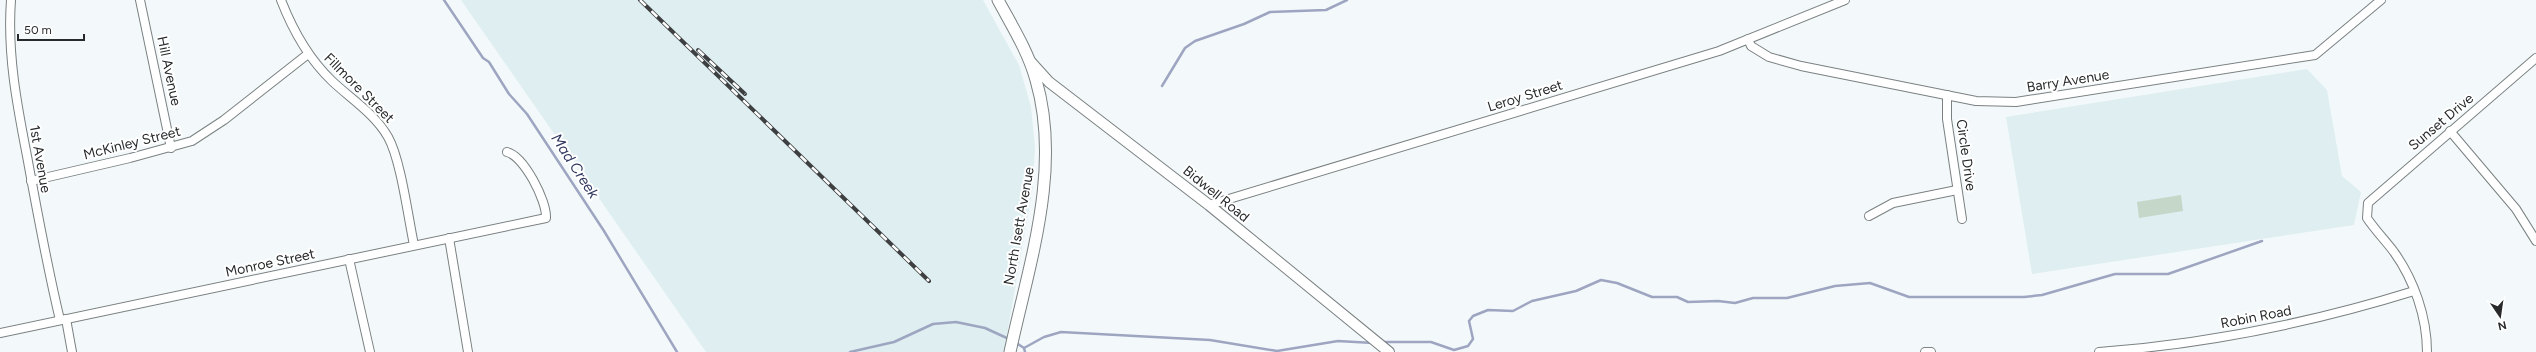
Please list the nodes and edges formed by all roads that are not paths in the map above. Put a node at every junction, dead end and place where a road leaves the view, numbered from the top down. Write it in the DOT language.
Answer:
graph roads {
  1 [pos="11,0"];
  2 [pos="140,0"];
  3 [pos="281,0"];
  4 [pos="998,0"];
  5 [pos="1845,0"];
  6 [pos="2381,0"];
  7 [pos="1748,40"];
  8 [pos="308,54"];
  9 [pos="1028,58"];
  10 [pos="2536,58"];
  11 [pos="1946,96"];
  12 [pos="2450,131"];
  13 [pos="171,148"];
  14 [pos="507,152"];
  15 [pos="31,181"];
  16 [pos="1958,190"];
  17 [pos="1209,206"];
  18 [pos="1869,216"];
  19 [pos="1962,218"];
  20 [pos="448,238"];
  21 [pos="2536,241"];
  22 [pos="414,246"];
  23 [pos="349,259"];
  24 [pos="2414,290"];
  25 [pos="63,320"];
  26 [pos="0,333"];
  27 [pos="72,352"];
  28 [pos="370,352"];
  29 [pos="468,352"];
  30 [pos="1010,352"];
  31 [pos="1389,352"];
  32 [pos="1925,352"];
  33 [pos="1931,352"];
  34 [pos="2099,352"];
  35 [pos="2427,352"];
  1 -- 15 [label="street, 1st Avenue"];
  2 -- 13 [label="street, Hill Avenue"];
  3 -- 8 [label="street, Fillmore Street"];
  4 -- 9 [label="main road, North Isett Avenue"];
  5 -- 7 [label="street, Leroy Street"];
  6 -- 11 [label="street, Barry Avenue"];
  7 -- 11 [label="street, Barry Avenue"];
  7 -- 17 [label="street, Leroy Street"];
  8 -- 13 [label="street, McKinley Street"];
  8 -- 22 [label="street, Fillmore Street"];
  9 -- 17 [label="street, Bidwell Road"];
  9 -- 30 [label="main road, North Isett Avenue"];
  10 -- 12 [label="street, Sunset Drive"];
  11 -- 16 [label="street, Circle Drive"];
  12 -- 21 [label="street"];
  12 -- 24 [label="street, Sunset Drive"];
  13 -- 15 [label="street, McKinley Street"];
  14 -- 20 [label="street, Monroe Street"];
  15 -- 25 [label="street, 1st Avenue"];
  16 -- 18 [label="street"];
  16 -- 19 [label="street, Circle Drive"];
  17 -- 31 [label="street, Bidwell Road"];
  20 -- 22 [label="street, Monroe Street"];
  20 -- 29 [label="street"];
  22 -- 23 [label="street, Monroe Street"];
  23 -- 25 [label="street, Monroe Street"];
  23 -- 28 [label="street"];
  24 -- 34 [label="street, Robin Road"];
  24 -- 35 [label="street"];
  25 -- 26 [label="street, Monroe Street"];
  25 -- 27 [label="street, 1st Avenue"];
  32 -- 33 [label="street"];
}
